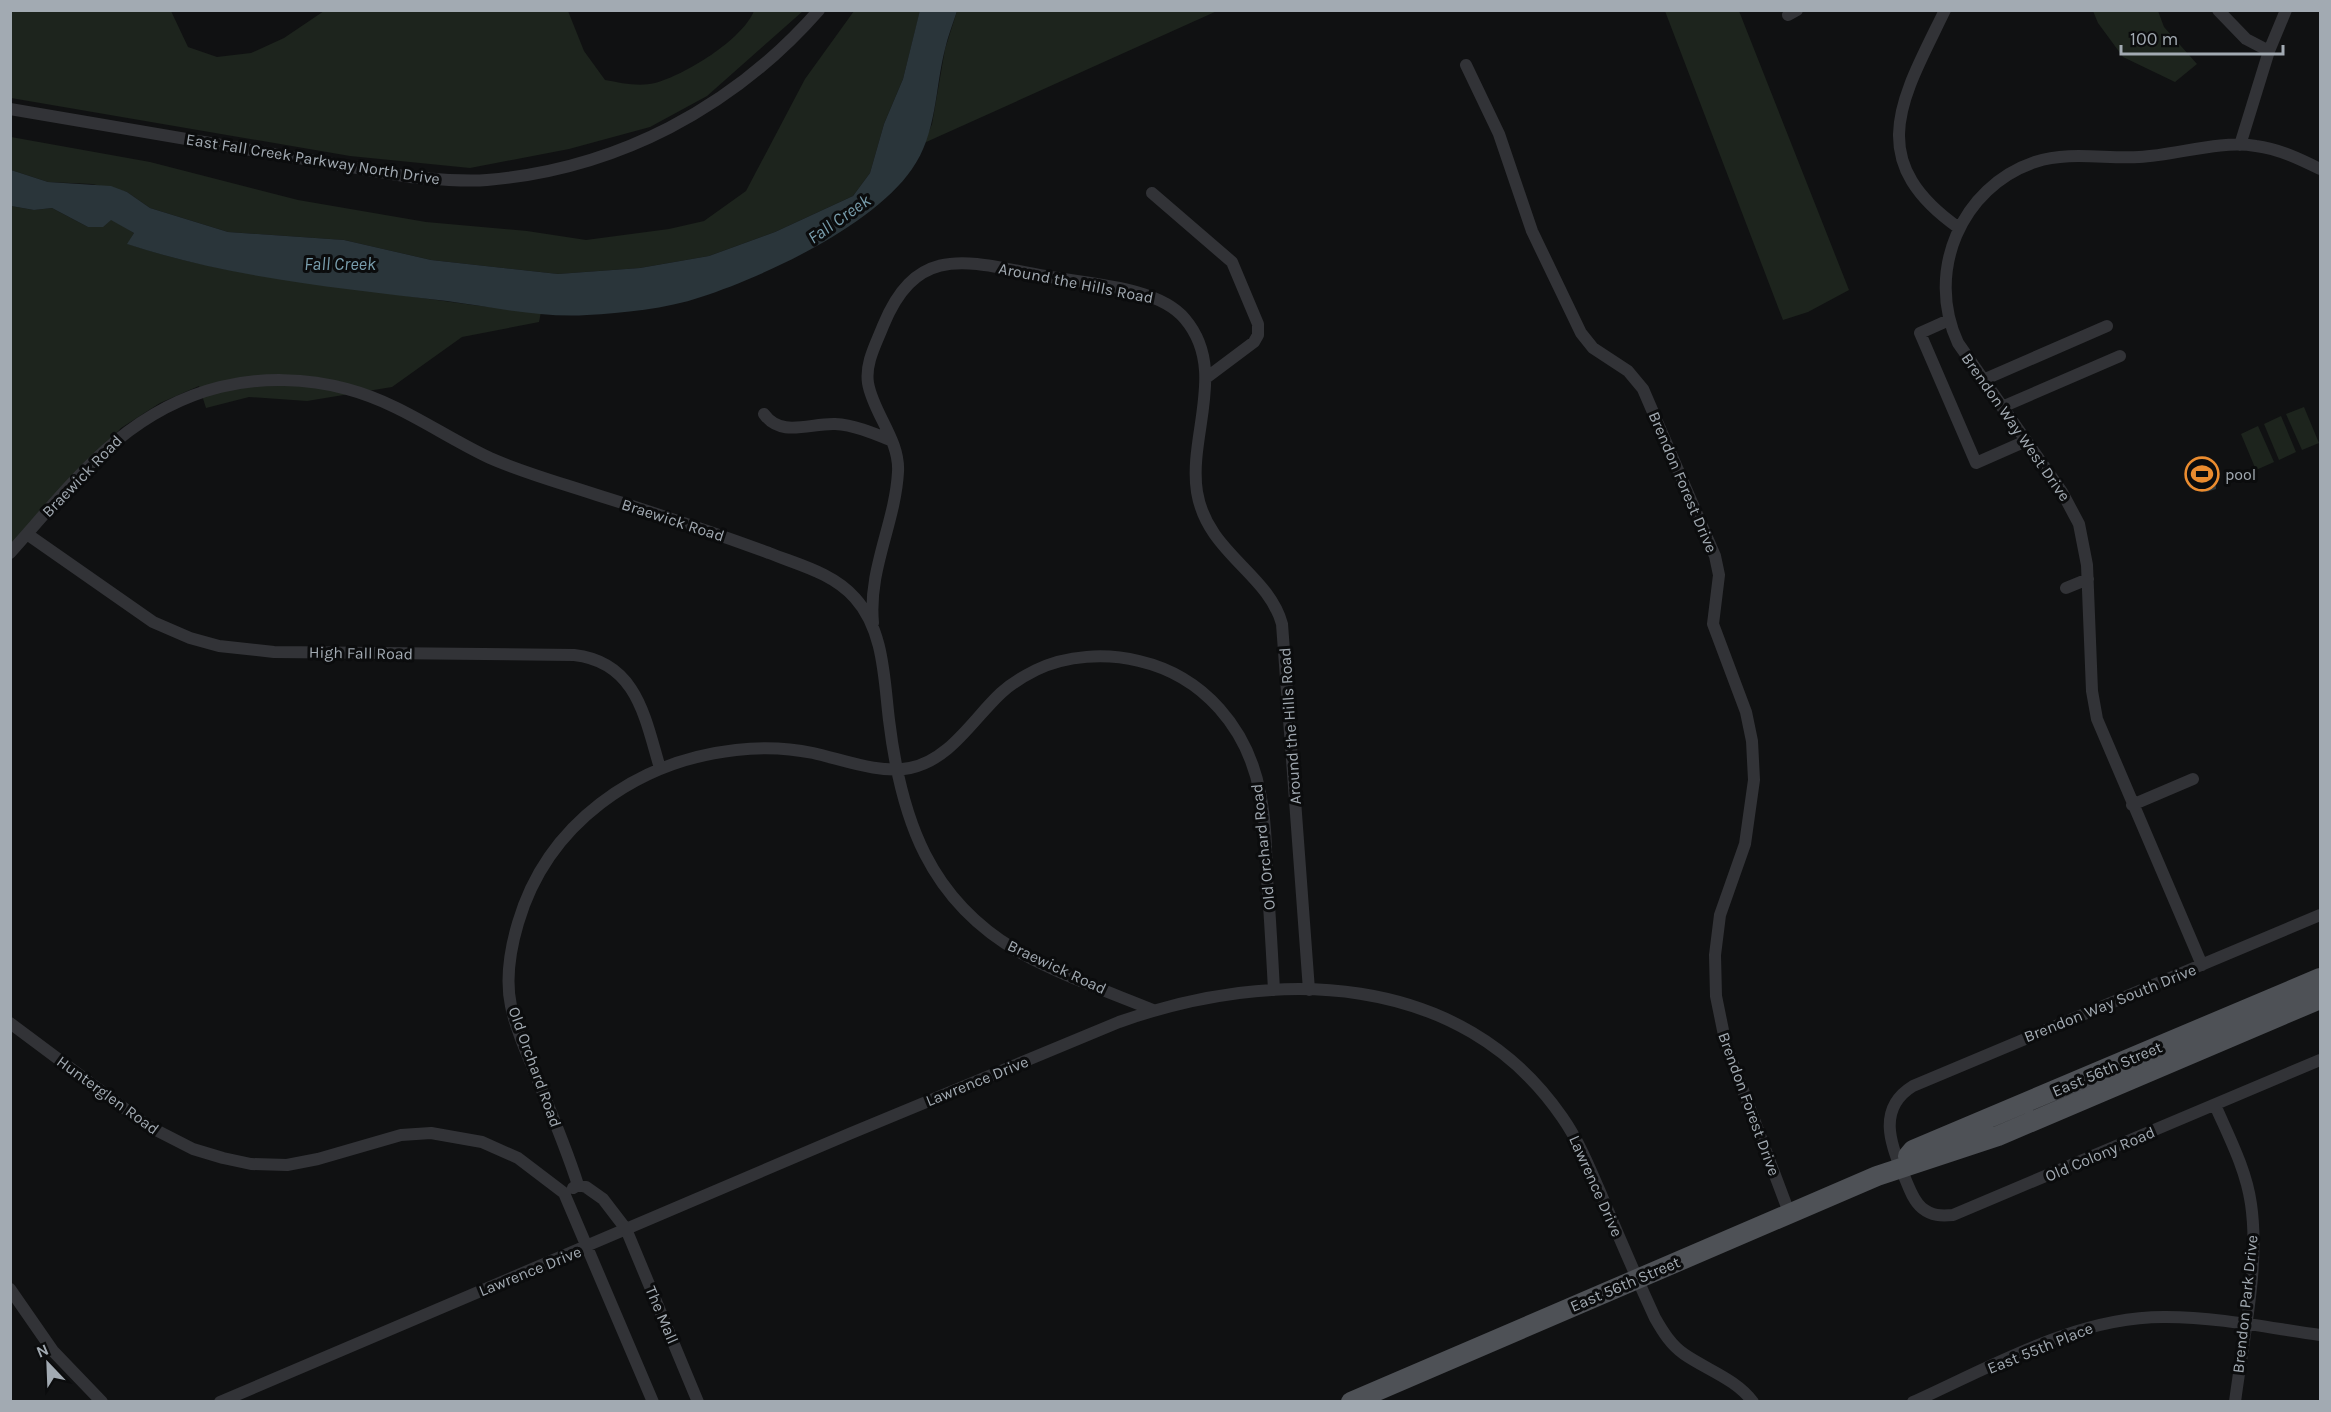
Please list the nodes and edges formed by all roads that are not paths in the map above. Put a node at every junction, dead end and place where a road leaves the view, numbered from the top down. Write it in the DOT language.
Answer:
graph roads {
  1 [pos="819,10"];
  2 [pos="1945,10"];
  3 [pos="2218,10"];
  4 [pos="2286,10"];
  5 [pos="2269,51"];
  6 [pos="1466,65"];
  7 [pos="10,109"];
  8 [pos="2240,145"];
  9 [pos="2320,169"];
  10 [pos="1152,193"];
  11 [pos="1959,228"];
  12 [pos="1949,320"];
  13 [pos="2107,326"];
  14 [pos="2120,356"];
  15 [pos="1206,378"];
  16 [pos="1983,380"];
  17 [pos="2002,407"];
  18 [pos="764,414"];
  19 [pos="890,440"];
  20 [pos="2026,441"];
  21 [pos="27,534"];
  22 [pos="10,553"];
  23 [pos="2088,579"];
  24 [pos="2066,588"];
  25 [pos="873,624"];
  26 [pos="660,768"];
  27 [pos="895,769"];
  28 [pos="2193,779"];
  29 [pos="2132,805"];
  30 [pos="2320,915"];
  31 [pos="2202,965"];
  32 [pos="2320,978"];
  33 [pos="1274,990"];
  34 [pos="1309,990"];
  35 [pos="2320,999"];
  36 [pos="1153,1010"];
  37 [pos="10,1023"];
  38 [pos="2320,1059"];
  39 [pos="1903,1094"];
  40 [pos="2215,1105"];
  41 [pos="1900,1167"];
  42 [pos="578,1185"];
  43 [pos="564,1193"];
  44 [pos="1790,1215"];
  45 [pos="626,1229"];
  46 [pos="587,1247"];
  47 [pos="1637,1279"];
  48 [pos="10,1289"];
  49 [pos="2245,1325"];
  50 [pos="2320,1335"];
  51 [pos="102,1401"];
  52 [pos="220,1401"];
  53 [pos="653,1401"];
  54 [pos="698,1401"];
  55 [pos="1351,1401"];
  56 [pos="1753,1401"];
  57 [pos="1913,1401"];
  58 [pos="2235,1401"];
  1 -- 7 [label="street, East Fall Creek Parkway North Drive"];
  2 -- 11 [label="street"];
  3 -- 5 [label="street"];
  4 -- 5 [label="street"];
  5 -- 8 [label="street"];
  6 -- 44 [label="street, Brendon Forest Drive"];
  8 -- 9 [label="street, Brendon Way West Drive"];
  8 -- 11 [label="street, Brendon Way West Drive"];
  10 -- 15 [label="street"];
  11 -- 12 [label="street, Brendon Way West Drive"];
  12 -- 16 [label="street, Brendon Way West Drive"];
  12 -- 20 [label="street"];
  13 -- 16 [label="street"];
  14 -- 17 [label="street"];
  15 -- 19 [label="street, Around the Hills Road"];
  15 -- 34 [label="street, Around the Hills Road"];
  16 -- 17 [label="street, Brendon Way West Drive"];
  17 -- 20 [label="street, Brendon Way West Drive"];
  18 -- 19 [label="street"];
  19 -- 25 [label="street, Around the Hills Road"];
  20 -- 23 [label="street, Brendon Way West Drive"];
  21 -- 22 [label="street, Braewick Road"];
  21 -- 25 [label="street, Braewick Road"];
  21 -- 26 [label="street, High Fall Road"];
  23 -- 24 [label="street"];
  23 -- 29 [label="street, Brendon Way West Drive"];
  25 -- 27 [label="street, Braewick Road"];
  26 -- 27 [label="street, Old Orchard Road"];
  26 -- 42 [label="street, Old Orchard Road"];
  27 -- 33 [label="street, Old Orchard Road"];
  27 -- 36 [label="street, Braewick Road"];
  28 -- 29 [label="street"];
  29 -- 31 [label="street, Brendon Way West Drive"];
  30 -- 31 [label="street, Brendon Way South Drive"];
  31 -- 39 [label="street, Brendon Way South Drive"];
  32 -- 41 [label="main road, East 56th Street"];
  33 -- 34 [label="street, Lawrence Drive"];
  33 -- 36 [label="street, Lawrence Drive"];
  34 -- 47 [label="street, Lawrence Drive"];
  35 -- 41 [label="main road, East 56th Street"];
  36 -- 45 [label="street, Lawrence Drive"];
  37 -- 43 [label="street, Hunterglen Road"];
  38 -- 40 [label="street, Old Colony Road"];
  39 -- 41 [label="street, Old Colony Road"];
  40 -- 41 [label="street, Old Colony Road"];
  40 -- 49 [label="street, Brendon Park Drive"];
  41 -- 44 [label="main road, East 56th Street"];
  42 -- 43 [label="street"];
  42 -- 45 [label="street"];
  43 -- 46 [label="street, Hunterglen Road"];
  44 -- 47 [label="main road, East 56th Street"];
  45 -- 46 [label="street, Lawrence Drive"];
  45 -- 54 [label="street, The Mall"];
  46 -- 52 [label="street, Lawrence Drive"];
  46 -- 53 [label="street"];
  47 -- 55 [label="main road, East 56th Street"];
  47 -- 56 [label="street, Lawrence Drive"];
  48 -- 51 [label="street"];
  49 -- 50 [label="street, East 55th Place"];
  49 -- 57 [label="street, East 55th Place"];
  49 -- 58 [label="street, Brendon Park Drive"];
}
